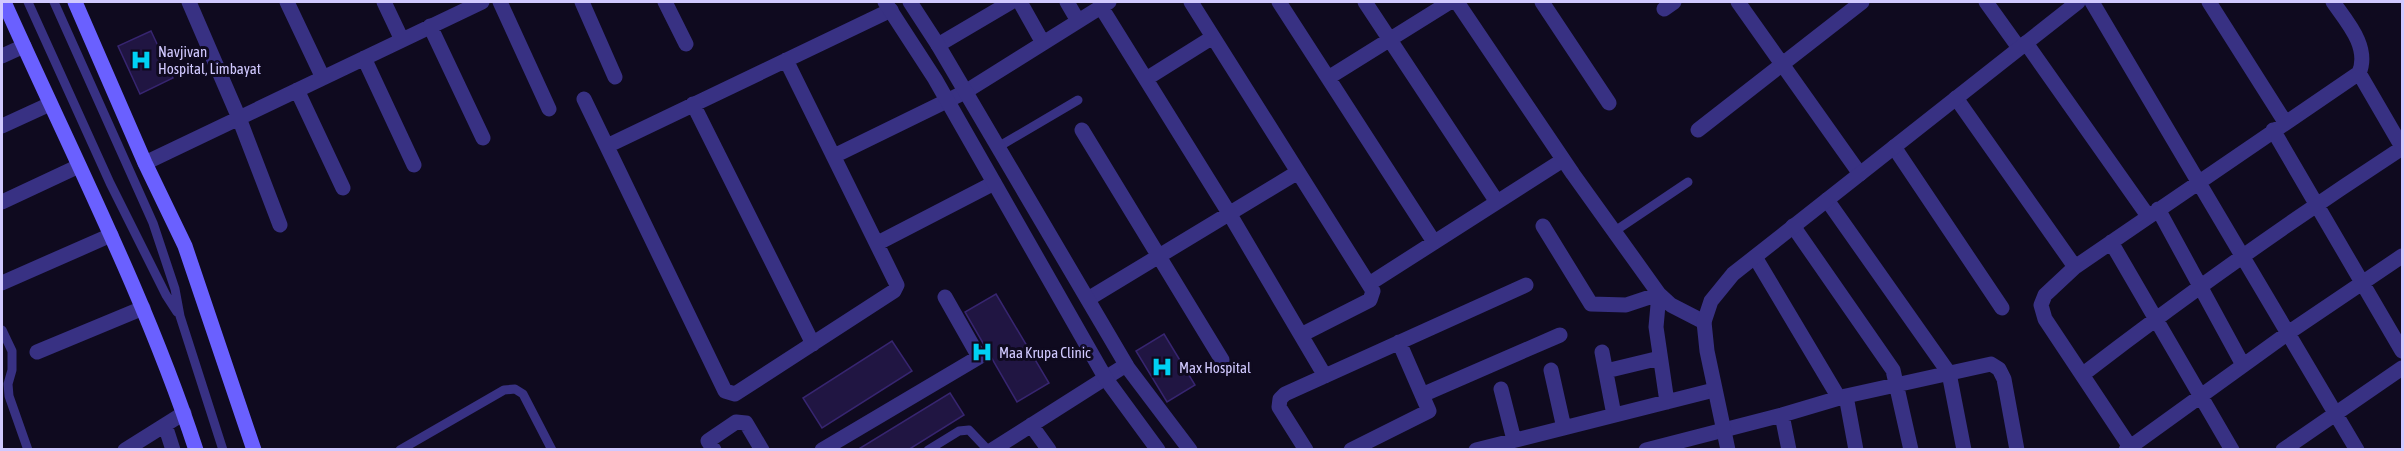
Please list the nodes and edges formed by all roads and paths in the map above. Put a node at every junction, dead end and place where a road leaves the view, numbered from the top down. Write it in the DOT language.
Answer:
graph roads {
  1 [pos="27,2"];
  2 [pos="54,2"];
  3 [pos="75,2"];
  4 [pos="189,2"];
  5 [pos="287,2"];
  6 [pos="384,2"];
  7 [pos="482,2"];
  8 [pos="500,2"];
  9 [pos="582,2"];
  10 [pos="665,2"];
  11 [pos="910,2"];
  12 [pos="1011,2"];
  13 [pos="1020,2"];
  14 [pos="1067,2"];
  15 [pos="1191,2"];
  16 [pos="1279,2"];
  17 [pos="1365,2"];
  18 [pos="1450,2"];
  19 [pos="1456,2"];
  20 [pos="1542,2"];
  21 [pos="1738,2"];
  22 [pos="1862,2"];
  23 [pos="1986,2"];
  24 [pos="2078,2"];
  25 [pos="2092,2"];
  26 [pos="2209,2"];
  27 [pos="2333,2"];
  28 [pos="1105,4"];
  29 [pos="888,6"];
  30 [pos="4,8"];
  31 [pos="1078,21"];
  32 [pos="430,26"];
  33 [pos="1213,37"];
  34 [pos="1389,39"];
  35 [pos="402,40"];
  36 [pos="1043,42"];
  37 [pos="686,44"];
  38 [pos="938,45"];
  39 [pos="24,46"];
  40 [pos="2022,46"];
  41 [pos="2,56"];
  42 [pos="364,58"];
  43 [pos="786,60"];
  44 [pos="1782,64"];
  45 [pos="2359,73"];
  46 [pos="615,77"];
  47 [pos="323,78"];
  48 [pos="1328,78"];
  49 [pos="1146,79"];
  50 [pos="297,90"];
  51 [pos="965,92"];
  52 [pos="1956,98"];
  53 [pos="584,99"];
  54 [pos="947,100"];
  55 [pos="1078,100"];
  56 [pos="1608,103"];
  57 [pos="50,104"];
  58 [pos="693,105"];
  59 [pos="549,109"];
  60 [pos="239,118"];
  61 [pos="2,126"];
  62 [pos="2279,126"];
  63 [pos="1082,130"];
  64 [pos="1698,130"];
  65 [pos="483,138"];
  66 [pos="607,146"];
  67 [pos="998,147"];
  68 [pos="1894,147"];
  69 [pos="2403,147"];
  70 [pos="834,156"];
  71 [pos="1563,160"];
  72 [pos="145,163"];
  73 [pos="414,165"];
  74 [pos="80,166"];
  75 [pos="1298,172"];
  76 [pos="1860,174"];
  77 [pos="2199,181"];
  78 [pos="1688,182"];
  79 [pos="994,183"];
  80 [pos="343,188"];
  81 [pos="1827,200"];
  82 [pos="2,202"];
  83 [pos="1497,202"];
  84 [pos="2316,204"];
  85 [pos="2153,212"];
  86 [pos="1229,213"];
  87 [pos="280,225"];
  88 [pos="1543,226"];
  89 [pos="1793,226"];
  90 [pos="1615,231"];
  91 [pos="111,235"];
  92 [pos="1434,242"];
  93 [pos="2111,242"];
  94 [pos="878,243"];
  95 [pos="1159,256"];
  96 [pos="2243,256"];
  97 [pos="2403,256"];
  98 [pos="1755,257"];
  99 [pos="2075,267"];
  100 [pos="2,283"];
  101 [pos="2363,283"];
  102 [pos="1369,284"];
  103 [pos="1526,285"];
  104 [pos="2200,286"];
  105 [pos="1659,294"];
  106 [pos="945,297"];
  107 [pos="1088,299"];
  108 [pos="143,308"];
  109 [pos="2002,308"];
  110 [pos="180,316"];
  111 [pos="2156,319"];
  112 [pos="1704,322"];
  113 [pos="2,330"];
  114 [pos="2288,333"];
  115 [pos="1301,335"];
  116 [pos="1560,335"];
  117 [pos="1399,342"];
  118 [pos="813,344"];
  119 [pos="1602,351"];
  120 [pos="2403,351"];
  121 [pos="37,352"];
  122 [pos="1660,358"];
  123 [pos="1222,360"];
  124 [pos="1126,365"];
  125 [pos="2243,365"];
  126 [pos="2403,368"];
  127 [pos="1551,370"];
  128 [pos="1606,371"];
  129 [pos="1949,373"];
  130 [pos="2082,375"];
  131 [pos="1325,376"];
  132 [pos="1106,379"];
  133 [pos="1897,385"];
  134 [pos="1501,389"];
  135 [pos="1714,390"];
  136 [pos="1422,395"];
  137 [pos="2201,396"];
  138 [pos="1842,397"];
  139 [pos="1667,402"];
  140 [pos="2335,412"];
  141 [pos="184,413"];
  142 [pos="1614,415"];
  143 [pos="1782,415"];
  144 [pos="165,425"];
  145 [pos="1031,425"];
  146 [pos="1564,428"];
  147 [pos="1724,430"];
  148 [pos="1514,440"];
  149 [pos="994,449"];
  150 [pos="2129,449"];
  151 [pos="28,450"];
  152 [pos="125,450"];
  153 [pos="173,450"];
  154 [pos="196,450"];
  155 [pos="223,450"];
  156 [pos="254,450"];
  157 [pos="400,450"];
  158 [pos="552,450"];
  159 [pos="714,450"];
  160 [pos="762,450"];
  161 [pos="822,450"];
  162 [pos="928,450"];
  163 [pos="1049,450"];
  164 [pos="1158,450"];
  165 [pos="1190,450"];
  166 [pos="1306,450"];
  167 [pos="1351,450"];
  168 [pos="1476,450"];
  169 [pos="1646,450"];
  170 [pos="1728,450"];
  171 [pos="1789,450"];
  172 [pos="1856,450"];
  173 [pos="1911,450"];
  174 [pos="1964,450"];
  175 [pos="2017,450"];
  176 [pos="2232,450"];
  177 [pos="2283,450"];
  178 [pos="2357,450"];
  1 -- 110 [label="lane"];
  2 -- 110 [label="lane"];
  3 -- 72 [label="main road"];
  4 -- 60 [label="street"];
  5 -- 47 [label="street"];
  6 -- 35 [label="street"];
  7 -- 32 [label="street"];
  8 -- 59 [label="street"];
  9 -- 46 [label="street"];
  10 -- 37 [label="street"];
  11 -- 38 [label="street"];
  12 -- 38 [label="street"];
  13 -- 36 [label="street"];
  14 -- 31 [label="street"];
  15 -- 33 [label="street"];
  16 -- 48 [label="street"];
  17 -- 34 [label="street"];
  18 -- 34 [label="street"];
  19 -- 71 [label="street"];
  20 -- 56 [label="street"];
  21 -- 44 [label="street"];
  22 -- 44 [label="street"];
  23 -- 40 [label="street"];
  24 -- 40 [label="street"];
  25 -- 77 [label="street"];
  26 -- 62 [label="street"];
  27 -- 45 [label="street"];
  28 -- 31 [label="street"];
  28 -- 49 [label="street"];
  29 -- 43 [label="street"];
  29 -- 54 [label="street"];
  30 -- 39 [label="main road"];
  31 -- 36 [label="street"];
  32 -- 35 [label="street"];
  32 -- 65 [label="street"];
  33 -- 49 [label="street"];
  33 -- 75 [label="street"];
  34 -- 48 [label="street"];
  34 -- 83 [label="street"];
  35 -- 42 [label="street"];
  36 -- 51 [label="street"];
  38 -- 51 [label="street"];
  39 -- 41 [label="street"];
  39 -- 57 [label="main road"];
  40 -- 52 [label="street"];
  40 -- 85 [label="street"];
  42 -- 47 [label="street"];
  42 -- 73 [label="street"];
  43 -- 58 [label="street"];
  43 -- 70 [label="street"];
  44 -- 64 [label="street"];
  44 -- 76 [label="street"];
  45 -- 62 [label="street"];
  45 -- 69 [label="street"];
  47 -- 50 [label="street"];
  48 -- 92 [label="street"];
  49 -- 86 [label="street"];
  50 -- 60 [label="street"];
  50 -- 80 [label="street"];
  51 -- 54 [label="street"];
  51 -- 67 [label="street"];
  52 -- 68 [label="street"];
  52 -- 99 [label="street"];
  53 -- 66 [label="street"];
  54 -- 70 [label="street"];
  54 -- 79 [label="street"];
  55 -- 67 [label="lane"];
  57 -- 61 [label="street"];
  57 -- 74 [label="main road"];
  58 -- 66 [label="street"];
  58 -- 118 [label="street"];
  60 -- 72 [label="street"];
  60 -- 87 [label="street"];
  62 -- 77 [label="street"];
  62 -- 84 [label="street"];
  63 -- 95 [label="street"];
  66 -- 118 [label="street"];
  67 -- 107 [label="street"];
  68 -- 76 [label="street"];
  68 -- 109 [label="street"];
  69 -- 84 [label="street"];
  70 -- 94 [label="street"];
  71 -- 83 [label="street"];
  71 -- 90 [label="street"];
  72 -- 156 [label="main road"];
  74 -- 82 [label="street"];
  74 -- 91 [label="main road"];
  75 -- 86 [label="street"];
  75 -- 102 [label="street"];
  76 -- 81 [label="street"];
  77 -- 85 [label="street"];
  77 -- 96 [label="street"];
  78 -- 90 [label="lane"];
  79 -- 94 [label="street"];
  79 -- 132 [label="street"];
  81 -- 89 [label="street"];
  81 -- 129 [label="street"];
  83 -- 92 [label="street"];
  84 -- 96 [label="street"];
  84 -- 101 [label="street"];
  85 -- 93 [label="street"];
  85 -- 104 [label="street"];
  86 -- 95 [label="street"];
  86 -- 115 [label="street"];
  88 -- 105 [label="street"];
  89 -- 98 [label="street"];
  89 -- 133 [label="street"];
  90 -- 105 [label="street"];
  91 -- 100 [label="street"];
  91 -- 108 [label="main road"];
  92 -- 102 [label="street"];
  93 -- 99 [label="street"];
  93 -- 111 [label="street"];
  94 -- 118 [label="street"];
  95 -- 107 [label="street"];
  95 -- 123 [label="street"];
  96 -- 104 [label="street"];
  96 -- 114 [label="street"];
  97 -- 101 [label="street"];
  98 -- 112 [label="street"];
  98 -- 138 [label="street"];
  99 -- 130 [label="street"];
  101 -- 114 [label="street"];
  101 -- 120 [label="street"];
  102 -- 115 [label="street"];
  103 -- 117 [label="street"];
  104 -- 111 [label="street"];
  104 -- 125 [label="street"];
  105 -- 112 [label="street"];
  105 -- 122 [label="street"];
  106 -- 161 [label="street"];
  107 -- 124 [label="street"];
  108 -- 121 [label="street"];
  108 -- 141 [label="main road"];
  110 -- 155 [label="lane"];
  111 -- 130 [label="street"];
  111 -- 137 [label="street"];
  112 -- 135 [label="street"];
  113 -- 151 [label="lane"];
  114 -- 125 [label="street"];
  114 -- 140 [label="street"];
  115 -- 131 [label="street"];
  116 -- 136 [label="street"];
  117 -- 131 [label="street"];
  117 -- 136 [label="street"];
  119 -- 128 [label="street"];
  122 -- 128 [label="street"];
  122 -- 139 [label="street"];
  124 -- 132 [label="street"];
  124 -- 165 [label="street"];
  125 -- 137 [label="street"];
  126 -- 140 [label="street"];
  127 -- 146 [label="street"];
  128 -- 142 [label="street"];
  129 -- 133 [label="street"];
  129 -- 174 [label="street"];
  129 -- 175 [label="street"];
  130 -- 150 [label="street"];
  131 -- 166 [label="street"];
  132 -- 145 [label="street"];
  132 -- 164 [label="street"];
  133 -- 138 [label="street"];
  133 -- 173 [label="street"];
  134 -- 148 [label="street"];
  135 -- 139 [label="street"];
  135 -- 147 [label="street"];
  136 -- 167 [label="street"];
  137 -- 150 [label="street"];
  137 -- 176 [label="street"];
  138 -- 143 [label="street"];
  138 -- 172 [label="street"];
  139 -- 142 [label="street"];
  140 -- 177 [label="street"];
  140 -- 178 [label="street"];
  141 -- 144 [label="street"];
  141 -- 154 [label="main road"];
  142 -- 146 [label="street"];
  143 -- 147 [label="street"];
  143 -- 171 [label="street"];
  144 -- 152 [label="street"];
  144 -- 153 [label="street"];
  145 -- 149 [label="street"];
  145 -- 163 [label="street"];
  146 -- 148 [label="street"];
  147 -- 169 [label="street"];
  147 -- 170 [label="street"];
  148 -- 168 [label="street"];
  149 -- 162 [label="lane"];
  157 -- 158 [label="lane"];
  159 -- 160 [label="street"];
}
